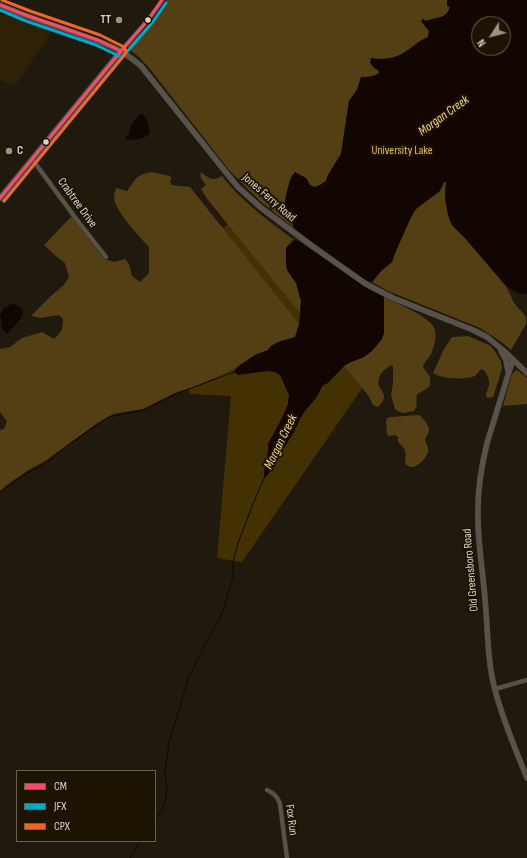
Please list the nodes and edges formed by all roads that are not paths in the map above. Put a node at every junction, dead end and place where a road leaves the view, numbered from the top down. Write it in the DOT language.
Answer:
graph roads {
  1 [pos="162,0"];
  2 [pos="0,5"];
  3 [pos="121,51"];
  4 [pos="32,159"];
  5 [pos="0,198"];
  6 [pos="106,258"];
  7 [pos="495,343"];
  8 [pos="513,359"];
  9 [pos="527,373"];
  10 [pos="509,374"];
  11 [pos="527,680"];
  12 [pos="495,690"];
  13 [pos="527,778"];
  14 [pos="267,790"];
  15 [pos="287,858"];
  1 -- 3 [label="street"];
  2 -- 3 [label="street, Jones Ferry Road"];
  3 -- 4 [label="street"];
  3 -- 7 [label="street, Jones Ferry Road"];
  4 -- 5 [label="street"];
  4 -- 6 [label="street, Crabtree Drive"];
  7 -- 8 [label="street, Jones Ferry Road"];
  7 -- 10 [label="street"];
  8 -- 9 [label="street, Jones Ferry Road"];
  8 -- 10 [label="street, Old Greensboro Road"];
  10 -- 12 [label="street, Old Greensboro Road"];
  11 -- 12 [label="street"];
  12 -- 13 [label="street, Old Greensboro Road"];
  14 -- 15 [label="street, Fox Run"];
}
